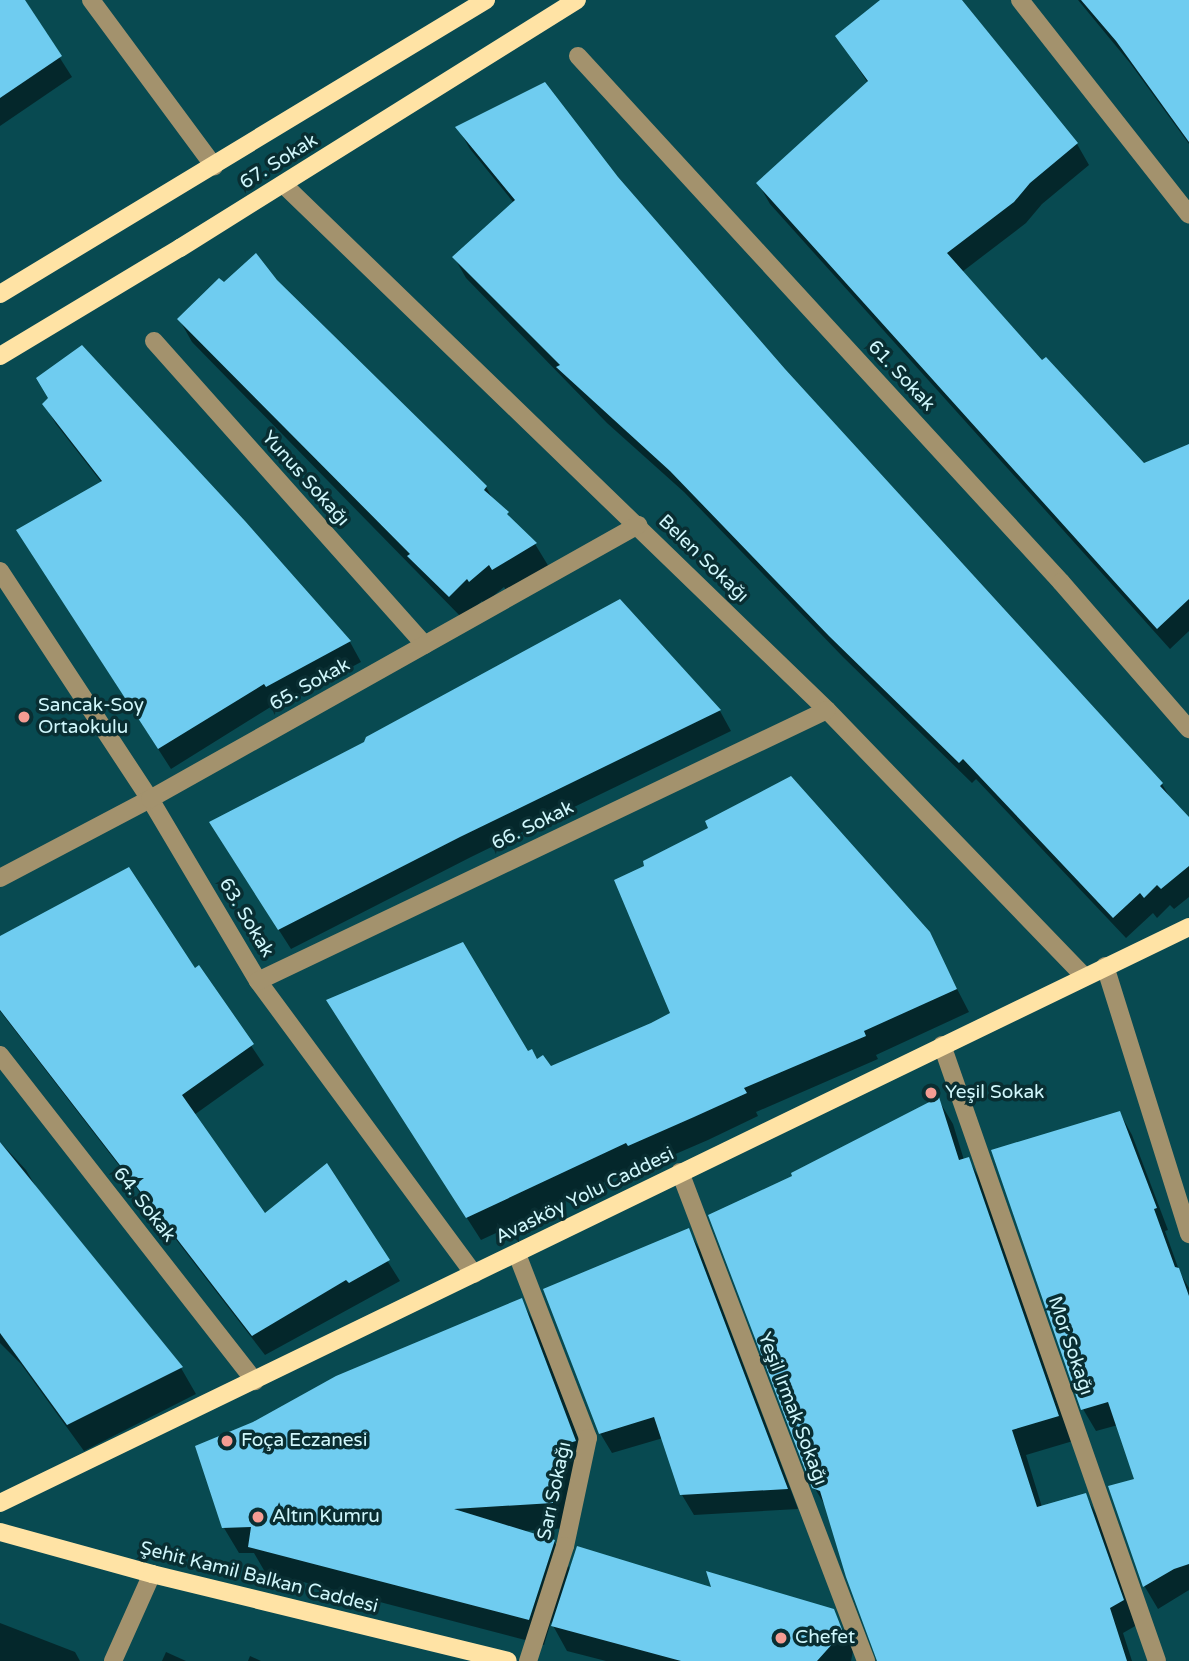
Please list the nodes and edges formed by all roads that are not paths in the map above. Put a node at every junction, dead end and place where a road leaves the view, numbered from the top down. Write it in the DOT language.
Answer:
graph roads {
  1 [pos="91,0"];
  2 [pos="486,0"];
  3 [pos="577,0"];
  4 [pos="1020,0"];
  5 [pos="578,56"];
  6 [pos="214,166"];
  7 [pos="283,184"];
  8 [pos="1189,215"];
  9 [pos="2,292"];
  10 [pos="155,341"];
  11 [pos="0,356"];
  12 [pos="638,524"];
  13 [pos="0,571"];
  14 [pos="425,645"];
  15 [pos="827,710"];
  16 [pos="1189,729"];
  17 [pos="150,799"];
  18 [pos="0,878"];
  19 [pos="1189,927"];
  20 [pos="1105,966"];
  21 [pos="1084,975"];
  22 [pos="258,981"];
  23 [pos="942,1045"];
  24 [pos="0,1055"];
  25 [pos="680,1172"];
  26 [pos="1189,1234"];
  27 [pos="517,1254"];
  28 [pos="474,1273"];
  29 [pos="254,1381"];
  30 [pos="0,1503"];
  31 [pos="0,1532"];
  32 [pos="152,1574"];
  33 [pos="459,1655"];
  34 [pos="113,1661"];
  35 [pos="508,1661"];
  36 [pos="528,1661"];
  37 [pos="866,1661"];
  38 [pos="1157,1661"];
  1 -- 6 [label="street"];
  2 -- 6 [label="main road, 67. Sokak"];
  3 -- 7 [label="main road, 67. Sokak"];
  4 -- 8 [label="street"];
  5 -- 16 [label="street, 61. Sokak"];
  6 -- 9 [label="main road, 67. Sokak"];
  7 -- 11 [label="main road, 67. Sokak"];
  7 -- 12 [label="street, Belen Sokağı"];
  10 -- 14 [label="street, Yunus Sokağı"];
  12 -- 14 [label="street, 65. Sokak"];
  12 -- 15 [label="street, Belen Sokağı"];
  13 -- 17 [label="street, 63. Sokak"];
  14 -- 17 [label="street, 65. Sokak"];
  15 -- 21 [label="street, Belen Sokağı"];
  15 -- 22 [label="street, 66. Sokak"];
  17 -- 18 [label="street, 65. Sokak"];
  17 -- 22 [label="street, 63. Sokak"];
  19 -- 20 [label="main road, Avasköy Yolu Caddesi"];
  20 -- 21 [label="main road, Avasköy Yolu Caddesi"];
  20 -- 26 [label="street"];
  21 -- 23 [label="main road, Avasköy Yolu Caddesi"];
  22 -- 28 [label="street, 63. Sokak"];
  23 -- 25 [label="main road, Avasköy Yolu Caddesi"];
  23 -- 38 [label="street, Mor Sokağı"];
  24 -- 29 [label="street, 64. Sokak"];
  25 -- 27 [label="main road, Avasköy Yolu Caddesi"];
  25 -- 37 [label="street, Yeşil Irmak Sokağı"];
  27 -- 28 [label="main road, Avasköy Yolu Caddesi"];
  27 -- 36 [label="street, Sarı Sokağı"];
  28 -- 29 [label="main road, Avasköy Yolu Caddesi"];
  29 -- 30 [label="main road, Avasköy Yolu Caddesi"];
  31 -- 32 [label="main road, Şehit Kamil Balkan Caddesi"];
  32 -- 33 [label="main road, Şehit Kamil Balkan Caddesi"];
  32 -- 34 [label="street"];
  33 -- 35 [label="main road, Şehit Kamil Balkan Caddesi"];
}
